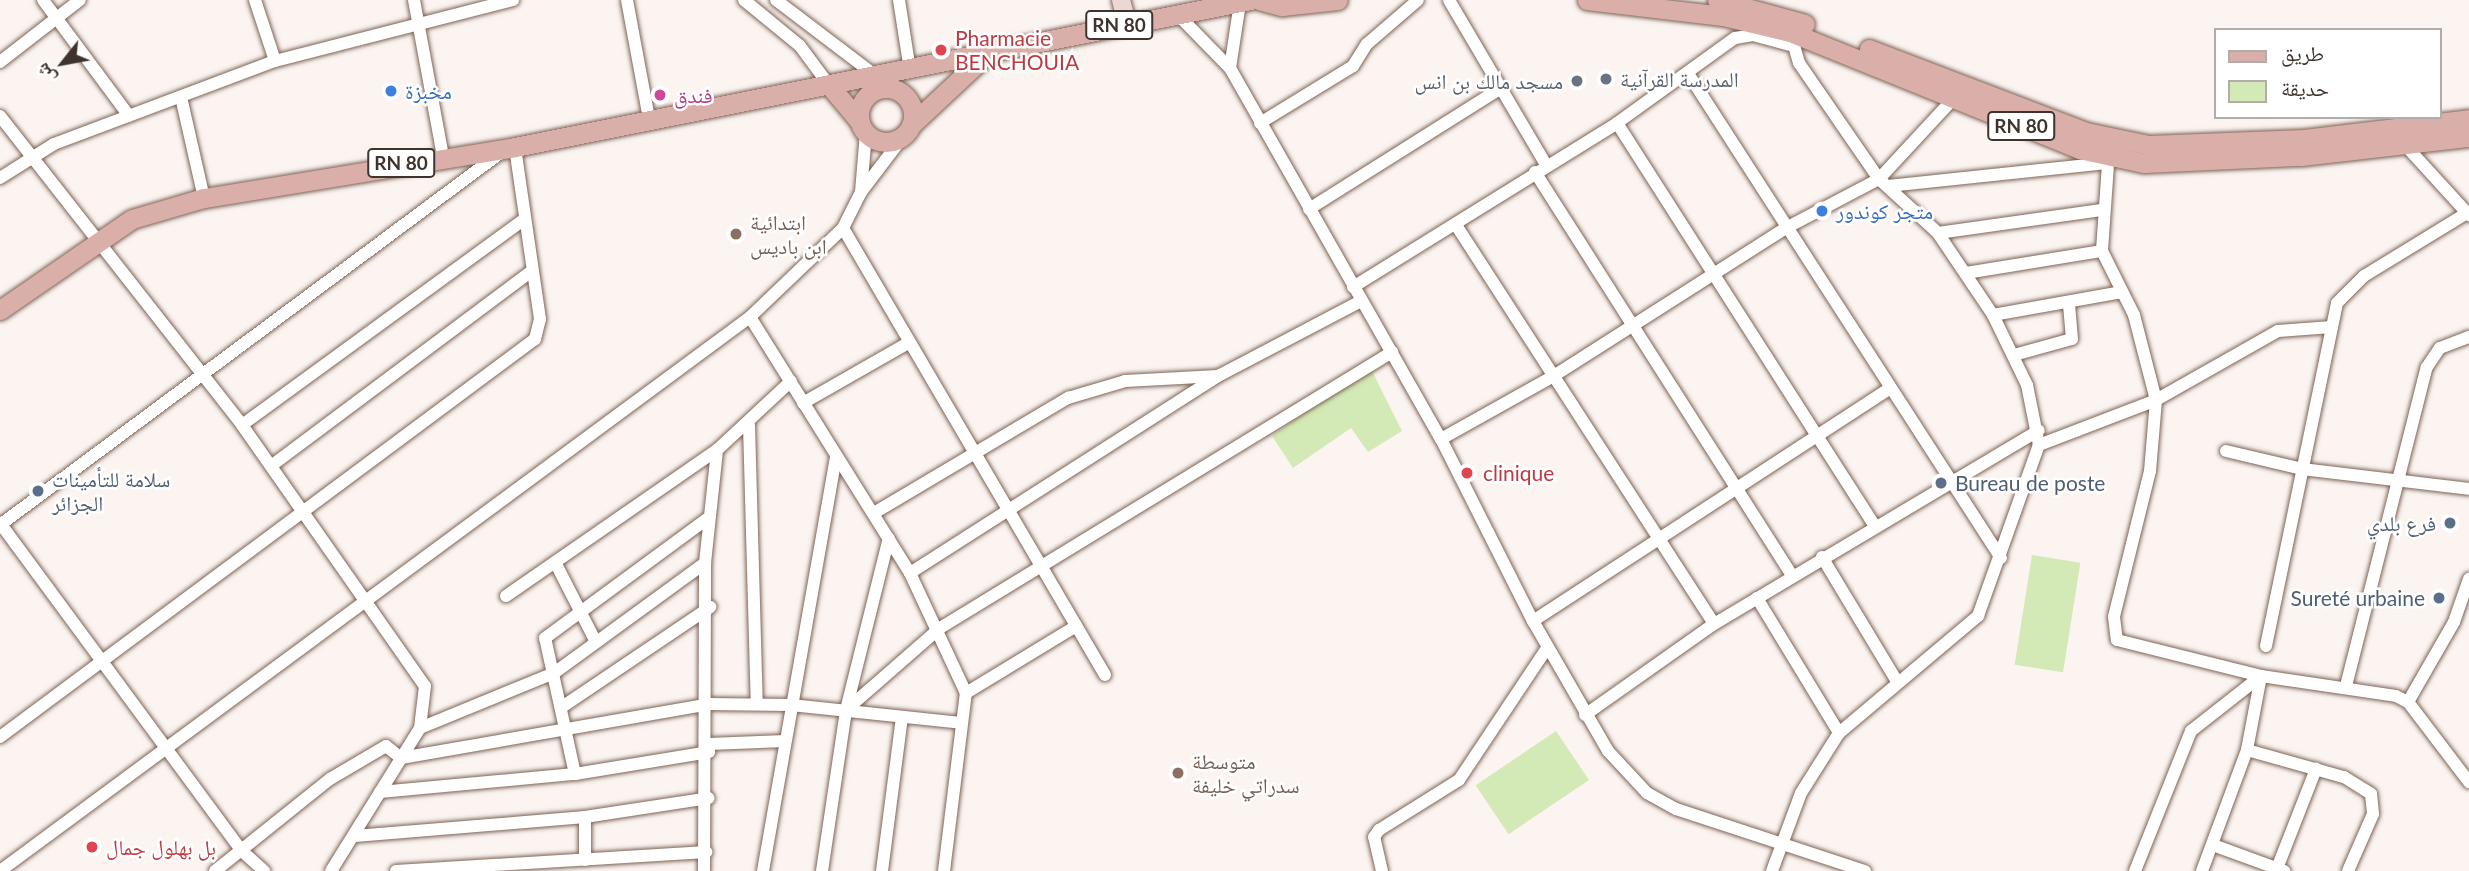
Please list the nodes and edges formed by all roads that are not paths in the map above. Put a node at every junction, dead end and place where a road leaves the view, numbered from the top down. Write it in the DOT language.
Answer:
graph roads {
  1 [pos="43,0"];
  2 [pos="80,0"];
  3 [pos="255,0"];
  4 [pos="414,0"];
  5 [pos="513,0"];
  6 [pos="628,0"];
  7 [pos="744,0"];
  8 [pos="776,0"];
  9 [pos="899,0"];
  10 [pos="1121,0"];
  11 [pos="1338,0"];
  12 [pos="1418,0"];
  13 [pos="1448,0"];
  14 [pos="1587,0"];
  15 [pos="1717,0"];
  16 [pos="1250,1"];
  17 [pos="55,16"];
  18 [pos="1180,17"];
  19 [pos="422,22"];
  20 [pos="1127,23"];
  21 [pos="824,35"];
  22 [pos="1790,38"];
  23 [pos="800,46"];
  24 [pos="987,54"];
  25 [pos="275,61"];
  26 [pos="0,62"];
  27 [pos="1230,68"];
  28 [pos="910,70"];
  29 [pos="1689,75"];
  30 [pos="876,76"];
  31 [pos="829,85"];
  32 [pos="892,89"];
  33 [pos="1498,90"];
  34 [pos="867,96"];
  35 [pos="181,97"];
  36 [pos="1953,99"];
  37 [pos="0,116"];
  38 [pos="128,116"];
  39 [pos="649,119"];
  40 [pos="2469,119"];
  41 [pos="1259,123"];
  42 [pos="1617,123"];
  43 [pos="863,127"];
  44 [pos="908,129"];
  45 [pos="2469,137"];
  46 [pos="2404,145"];
  47 [pos="511,148"];
  48 [pos="2109,153"];
  49 [pos="443,156"];
  50 [pos="29,157"];
  51 [pos="1541,169"];
  52 [pos="0,178"];
  53 [pos="1883,183"];
  54 [pos="861,192"];
  55 [pos="204,198"];
  56 [pos="1309,209"];
  57 [pos="2101,210"];
  58 [pos="2468,214"];
  59 [pos="525,219"];
  60 [pos="1456,225"];
  61 [pos="843,228"];
  62 [pos="1786,228"];
  63 [pos="1938,233"];
  64 [pos="96,242"];
  65 [pos="2102,251"];
  66 [pos="532,271"];
  67 [pos="1966,273"];
  68 [pos="1709,276"];
  69 [pos="1353,288"];
  70 [pos="2122,292"];
  71 [pos="1361,301"];
  72 [pos="2069,303"];
  73 [pos="0,310"];
  74 [pos="1993,315"];
  75 [pos="750,317"];
  76 [pos="1630,326"];
  77 [pos="2332,327"];
  78 [pos="2469,337"];
  79 [pos="908,343"];
  80 [pos="1392,352"];
  81 [pos="2014,355"];
  82 [pos="1220,375"];
  83 [pos="204,377"];
  84 [pos="1552,377"];
  85 [pos="791,381"];
  86 [pos="1889,389"];
  87 [pos="2156,400"];
  88 [pos="803,404"];
  89 [pos="242,425"];
  90 [pos="749,425"];
  91 [pos="2039,430"];
  92 [pos="1817,436"];
  93 [pos="1441,439"];
  94 [pos="2039,445"];
  95 [pos="718,450"];
  96 [pos="971,452"];
  97 [pos="2226,452"];
  98 [pos="836,458"];
  99 [pos="271,466"];
  100 [pos="2302,469"];
  101 [pos="1950,480"];
  102 [pos="2395,482"];
  103 [pos="2469,489"];
  104 [pos="1736,490"];
  105 [pos="303,510"];
  106 [pos="1005,510"];
  107 [pos="874,513"];
  108 [pos="707,519"];
  109 [pos="0,524"];
  110 [pos="1874,525"];
  111 [pos="888,538"];
  112 [pos="1658,539"];
  113 [pos="1822,557"];
  114 [pos="2001,558"];
  115 [pos="555,562"];
  116 [pos="705,564"];
  117 [pos="1040,566"];
  118 [pos="910,573"];
  119 [pos="1792,576"];
  120 [pos="2469,579"];
  121 [pos="506,596"];
  122 [pos="366,597"];
  123 [pos="1757,598"];
  124 [pos="709,607"];
  125 [pos="579,610"];
  126 [pos="1533,621"];
  127 [pos="1714,624"];
  128 [pos="1076,626"];
  129 [pos="940,628"];
  130 [pos="596,642"];
  131 [pos="2266,646"];
  132 [pos="1547,648"];
  133 [pos="105,660"];
  134 [pos="554,673"];
  135 [pos="1105,676"];
  136 [pos="2261,676"];
  137 [pos="1898,682"];
  138 [pos="2346,686"];
  139 [pos="966,693"];
  140 [pos="2408,702"];
  141 [pos="758,703"];
  142 [pos="709,704"];
  143 [pos="791,705"];
  144 [pos="562,707"];
  145 [pos="846,710"];
  146 [pos="1585,715"];
  147 [pos="902,717"];
  148 [pos="961,723"];
  149 [pos="569,726"];
  150 [pos="420,728"];
  151 [pos="1839,733"];
  152 [pos="0,737"];
  153 [pos="785,741"];
  154 [pos="169,748"];
  155 [pos="709,748"];
  156 [pos="2246,750"];
  157 [pos="401,758"];
  158 [pos="2316,769"];
  159 [pos="575,774"];
  160 [pos="2469,782"];
  161 [pos="380,792"];
  162 [pos="709,798"];
  163 [pos="585,817"];
  164 [pos="355,836"];
  165 [pos="1783,843"];
  166 [pos="2213,845"];
  167 [pos="242,851"];
  168 [pos="706,852"];
  169 [pos="593,864"];
  170 [pos="948,870"];
  171 [pos="2279,870"];
  172 [pos="0,871"];
  173 [pos="215,871"];
  174 [pos="264,871"];
  175 [pos="331,871"];
  176 [pos="396,871"];
  177 [pos="704,871"];
  178 [pos="763,871"];
  179 [pos="822,871"];
  180 [pos="882,871"];
  181 [pos="1382,871"];
  182 [pos="1772,871"];
  183 [pos="1865,871"];
  184 [pos="2135,871"];
  185 [pos="2202,871"];
  186 [pos="2348,871"];
  1 -- 17 [label="street"];
  2 -- 17 [label="street"];
  3 -- 25 [label="street"];
  4 -- 19 [label="street"];
  5 -- 19 [label="street"];
  6 -- 39 [label="street"];
  7 -- 23 [label="street"];
  8 -- 21 [label="street"];
  9 -- 28 [label="street"];
  10 -- 20 [label="main road"];
  11 -- 16 [label="main road, RN 80"];
  12 -- 41 [label="street"];
  13 -- 33 [label="street"];
  14 -- 22 [label="main road, RN 80"];
  15 -- 48 [label="main road, RN 80"];
  16 -- 18 [label="main road, RN 80"];
  16 -- 27 [label="street"];
  17 -- 26 [label="street"];
  17 -- 38 [label="street"];
  18 -- 20 [label="main road, RN 80"];
  18 -- 27 [label="street"];
  19 -- 25 [label="street"];
  19 -- 49 [label="street"];
  20 -- 24 [label="main road, RN 80"];
  21 -- 23 [label="street"];
  21 -- 30 [label="street"];
  22 -- 29 [label="street"];
  22 -- 36 [label="main road, RN 80"];
  22 -- 53 [label="street"];
  23 -- 31 [label="street"];
  24 -- 28 [label="main road, RN 80"];
  24 -- 44 [label="main road"];
  25 -- 35 [label="street"];
  27 -- 41 [label="street"];
  28 -- 30 [label="main road, RN 80"];
  29 -- 42 [label="street"];
  29 -- 62 [label="street"];
  30 -- 31 [label="main road, RN 80"];
  30 -- 32 [label="main road"];
  30 -- 34 [label="main road"];
  31 -- 39 [label="main road, RN 80"];
  31 -- 43 [label="main road"];
  32 -- 34 [label="main road"];
  32 -- 44 [label="main road"];
  33 -- 51 [label="street"];
  33 -- 56 [label="street"];
  34 -- 43 [label="main road"];
  35 -- 38 [label="street"];
  35 -- 55 [label="street"];
  36 -- 48 [label="main road, RN 80"];
  36 -- 53 [label="street"];
  37 -- 50 [label="street"];
  38 -- 50 [label="street"];
  39 -- 47 [label="main road, RN 80"];
  40 -- 48 [label="main road, RN 80"];
  41 -- 56 [label="street"];
  42 -- 51 [label="street"];
  42 -- 68 [label="street"];
  43 -- 44 [label="main road"];
  43 -- 54 [label="street"];
  44 -- 54 [label="street"];
  45 -- 46 [label="main road, RN 80"];
  46 -- 48 [label="main road, RN 80"];
  46 -- 58 [label="street"];
  47 -- 49 [label="main road, RN 80"];
  47 -- 59 [label="street"];
  47 -- 83 [label="street"];
  48 -- 53 [label="street"];
  48 -- 57 [label="street"];
  49 -- 55 [label="main road, RN 80"];
  50 -- 52 [label="street"];
  50 -- 64 [label="street"];
  51 -- 60 [label="street"];
  51 -- 76 [label="street"];
  53 -- 62 [label="street"];
  53 -- 63 [label="street"];
  54 -- 61 [label="street"];
  55 -- 64 [label="main road, RN 80"];
  56 -- 69 [label="street"];
  57 -- 63 [label="street"];
  57 -- 65 [label="street"];
  58 -- 77 [label="street"];
  59 -- 66 [label="street"];
  59 -- 89 [label="street"];
  60 -- 69 [label="street"];
  60 -- 84 [label="street"];
  61 -- 75 [label="street"];
  61 -- 79 [label="street"];
  62 -- 68 [label="street"];
  62 -- 86 [label="street"];
  63 -- 67 [label="street"];
  64 -- 73 [label="main road, RN 80"];
  64 -- 83 [label="street"];
  65 -- 67 [label="street"];
  65 -- 70 [label="street"];
  66 -- 99 [label="street"];
  66 -- 105 [label="street"];
  67 -- 74 [label="street"];
  68 -- 76 [label="street"];
  68 -- 92 [label="street"];
  69 -- 71 [label="street"];
  70 -- 72 [label="street"];
  70 -- 87 [label="street"];
  71 -- 80 [label="street"];
  71 -- 82 [label="street"];
  72 -- 74 [label="street"];
  72 -- 81 [label="street"];
  74 -- 81 [label="street"];
  75 -- 85 [label="street"];
  75 -- 122 [label="street"];
  76 -- 84 [label="street"];
  76 -- 104 [label="street"];
  77 -- 87 [label="street"];
  77 -- 100 [label="street"];
  78 -- 102 [label="street"];
  79 -- 88 [label="street"];
  79 -- 96 [label="street"];
  80 -- 93 [label="street"];
  80 -- 117 [label="street"];
  81 -- 91 [label="street"];
  82 -- 96 [label="street"];
  82 -- 106 [label="street"];
  83 -- 89 [label="street"];
  83 -- 109 [label="street"];
  84 -- 93 [label="street"];
  84 -- 112 [label="street"];
  85 -- 88 [label="street"];
  85 -- 90 [label="street"];
  86 -- 92 [label="street"];
  86 -- 101 [label="street"];
  87 -- 94 [label="street"];
  87 -- 136 [label="street"];
  88 -- 98 [label="street"];
  89 -- 99 [label="street"];
  90 -- 95 [label="street"];
  90 -- 141 [label="street"];
  91 -- 94 [label="street"];
  91 -- 101 [label="street"];
  92 -- 104 [label="street"];
  92 -- 110 [label="street"];
  93 -- 126 [label="street"];
  94 -- 114 [label="street"];
  95 -- 108 [label="street"];
  95 -- 115 [label="street"];
  96 -- 106 [label="street"];
  96 -- 107 [label="street"];
  97 -- 100 [label="street"];
  98 -- 107 [label="street"];
  98 -- 143 [label="street"];
  99 -- 105 [label="street"];
  100 -- 102 [label="street"];
  100 -- 131 [label="street"];
  101 -- 110 [label="street"];
  101 -- 114 [label="street"];
  102 -- 103 [label="street"];
  102 -- 138 [label="street"];
  104 -- 112 [label="street"];
  104 -- 119 [label="street"];
  105 -- 122 [label="street"];
  105 -- 133 [label="street"];
  106 -- 117 [label="street"];
  106 -- 118 [label="street"];
  107 -- 111 [label="street"];
  108 -- 116 [label="street"];
  108 -- 125 [label="street"];
  109 -- 133 [label="street"];
  110 -- 113 [label="street"];
  111 -- 118 [label="street"];
  111 -- 145 [label="street"];
  112 -- 126 [label="street"];
  112 -- 127 [label="street"];
  113 -- 119 [label="street"];
  113 -- 137 [label="street"];
  114 -- 137 [label="street"];
  115 -- 121 [label="street"];
  115 -- 125 [label="street"];
  116 -- 124 [label="street"];
  116 -- 130 [label="street"];
  117 -- 128 [label="street"];
  117 -- 129 [label="street"];
  118 -- 129 [label="street"];
  119 -- 123 [label="street"];
  120 -- 140 [label="street"];
  122 -- 150 [label="street"];
  122 -- 154 [label="street"];
  123 -- 127 [label="street"];
  123 -- 151 [label="street"];
  124 -- 142 [label="street"];
  124 -- 144 [label="street"];
  125 -- 130 [label="street"];
  125 -- 134 [label="street"];
  126 -- 132 [label="street"];
  127 -- 146 [label="street"];
  128 -- 135 [label="street"];
  128 -- 139 [label="street"];
  129 -- 139 [label="street"];
  129 -- 145 [label="street"];
  130 -- 134 [label="street"];
  132 -- 146 [label="street"];
  132 -- 181 [label="street"];
  133 -- 152 [label="street"];
  133 -- 154 [label="street"];
  134 -- 144 [label="street"];
  134 -- 150 [label="street"];
  136 -- 138 [label="street"];
  136 -- 156 [label="street"];
  136 -- 184 [label="street"];
  137 -- 151 [label="street"];
  138 -- 140 [label="street"];
  139 -- 148 [label="street"];
  140 -- 160 [label="street"];
  141 -- 142 [label="street"];
  141 -- 143 [label="street"];
  142 -- 149 [label="street"];
  142 -- 155 [label="street"];
  143 -- 145 [label="street"];
  143 -- 153 [label="street"];
  144 -- 149 [label="street"];
  145 -- 147 [label="street"];
  145 -- 179 [label="street"];
  146 -- 165 [label="street"];
  147 -- 148 [label="street"];
  147 -- 180 [label="street"];
  148 -- 170 [label="street"];
  149 -- 157 [label="street"];
  149 -- 159 [label="street"];
  150 -- 157 [label="street"];
  151 -- 165 [label="street"];
  153 -- 155 [label="street"];
  153 -- 178 [label="street"];
  154 -- 167 [label="street"];
  154 -- 172 [label="street"];
  155 -- 159 [label="street"];
  155 -- 162 [label="street"];
  156 -- 158 [label="street"];
  156 -- 166 [label="street"];
  157 -- 161 [label="street"];
  157 -- 167 [label="street"];
  158 -- 171 [label="street"];
  158 -- 186 [label="street"];
  159 -- 161 [label="street"];
  161 -- 164 [label="street"];
  162 -- 163 [label="street"];
  162 -- 168 [label="street"];
  163 -- 164 [label="street"];
  163 -- 169 [label="street"];
  164 -- 175 [label="street"];
  165 -- 182 [label="street"];
  165 -- 183 [label="street"];
  166 -- 171 [label="street"];
  166 -- 185 [label="street"];
  167 -- 173 [label="street"];
  167 -- 174 [label="street"];
  168 -- 169 [label="street"];
  168 -- 177 [label="street"];
  169 -- 176 [label="street"];
}
